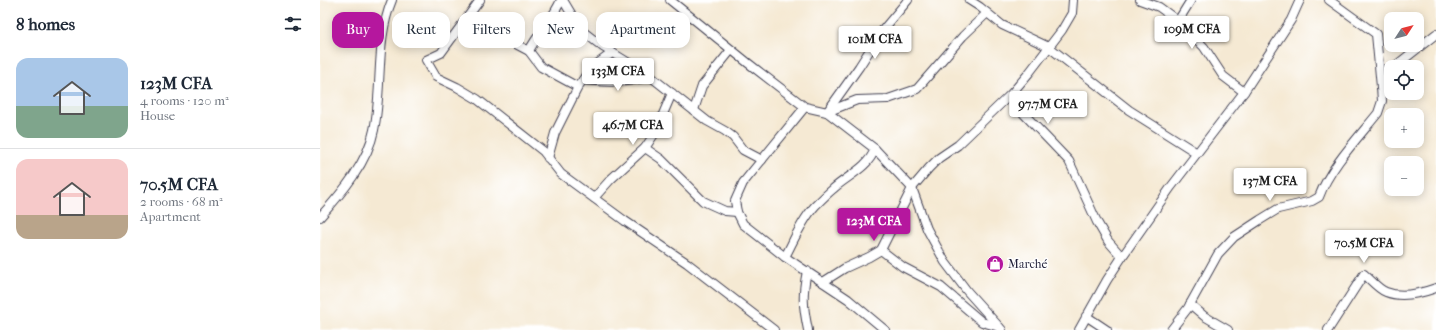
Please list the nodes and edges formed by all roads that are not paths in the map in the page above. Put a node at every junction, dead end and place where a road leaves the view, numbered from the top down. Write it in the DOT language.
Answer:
graph roads {
  1 [pos="392,0"];
  2 [pos="480,0"];
  3 [pos="562,0"];
  4 [pos="670,0"];
  5 [pos="908,0"];
  6 [pos="969,0"];
  7 [pos="1073,0"];
  8 [pos="1140,0"];
  9 [pos="1191,0"];
  10 [pos="1300,0"];
  11 [pos="1329,0"];
  12 [pos="472,12"];
  13 [pos="987,13"];
  14 [pos="1178,21"];
  15 [pos="458,31"];
  16 [pos="1436,34"];
  17 [pos="1049,47"];
  18 [pos="522,48"];
  19 [pos="731,50"];
  20 [pos="528,51"];
  21 [pos="612,53"];
  22 [pos="1403,60"];
  23 [pos="650,76"];
  24 [pos="583,80"];
  25 [pos="1384,82"];
  26 [pos="578,87"];
  27 [pos="1381,87"];
  28 [pos="1244,92"];
  29 [pos="672,93"];
  30 [pos="1012,93"];
  31 [pos="805,107"];
  32 [pos="694,110"];
  33 [pos="827,112"];
  34 [pos="645,148"];
  35 [pos="875,149"];
  36 [pos="1198,153"];
  37 [pos="548,158"];
  38 [pos="762,160"];
  39 [pos="912,188"];
  40 [pos="594,198"];
  41 [pos="737,212"];
  42 [pos="320,217"];
  43 [pos="881,250"];
  44 [pos="785,257"];
  45 [pos="1122,257"];
  46 [pos="807,271"];
  47 [pos="823,282"];
  48 [pos="1436,288"];
  49 [pos="1190,304"];
  50 [pos="1086,316"];
  51 [pos="999,329"];
  52 [pos="774,330"];
  53 [pos="808,330"];
  54 [pos="885,330"];
  55 [pos="1079,330"];
  56 [pos="1107,330"];
  57 [pos="1171,330"];
  58 [pos="1228,330"];
  59 [pos="1328,330"];
  1 -- 42 [label="street"];
  2 -- 12 [label="street"];
  3 -- 20 [label="street"];
  3 -- 21 [label="street"];
  4 -- 19 [label="street"];
  5 -- 33 [label="street"];
  6 -- 13 [label="street"];
  7 -- 17 [label="street"];
  8 -- 14 [label="street"];
  9 -- 14 [label="street"];
  10 -- 28 [label="street"];
  11 -- 27 [label="street"];
  13 -- 17 [label="street"];
  13 -- 33 [label="street"];
  14 -- 28 [label="street"];
  15 -- 37 [label="street"];
  16 -- 22 [label="street"];
  17 -- 30 [label="street"];
  17 -- 36 [label="street"];
  18 -- 20 [label="street"];
  19 -- 31 [label="street"];
  19 -- 32 [label="street"];
  20 -- 26 [label="street"];
  21 -- 23 [label="street"];
  21 -- 24 [label="street"];
  23 -- 24 [label="street"];
  23 -- 29 [label="street"];
  24 -- 26 [label="street"];
  25 -- 27 [label="street"];
  26 -- 37 [label="street"];
  27 -- 49 [label="street"];
  28 -- 36 [label="street"];
  29 -- 32 [label="street"];
  29 -- 34 [label="street"];
  30 -- 39 [label="street"];
  30 -- 45 [label="street"];
  31 -- 33 [label="street"];
  31 -- 38 [label="street"];
  32 -- 38 [label="street"];
  33 -- 35 [label="street"];
  34 -- 40 [label="street"];
  34 -- 41 [label="street"];
  35 -- 39 [label="street"];
  35 -- 44 [label="street"];
  36 -- 45 [label="street"];
  37 -- 40 [label="street"];
  38 -- 41 [label="street"];
  39 -- 43 [label="street"];
  39 -- 51 [label="street"];
  40 -- 52 [label="street"];
  41 -- 44 [label="street"];
  43 -- 47 [label="street"];
  43 -- 51 [label="street"];
  44 -- 46 [label="street"];
  45 -- 50 [label="street"];
  46 -- 47 [label="street"];
  46 -- 53 [label="street"];
  47 -- 54 [label="street"];
  48 -- 59 [label="street"];
  49 -- 57 [label="street"];
  49 -- 58 [label="street"];
  50 -- 55 [label="street"];
  50 -- 56 [label="street"];
}
